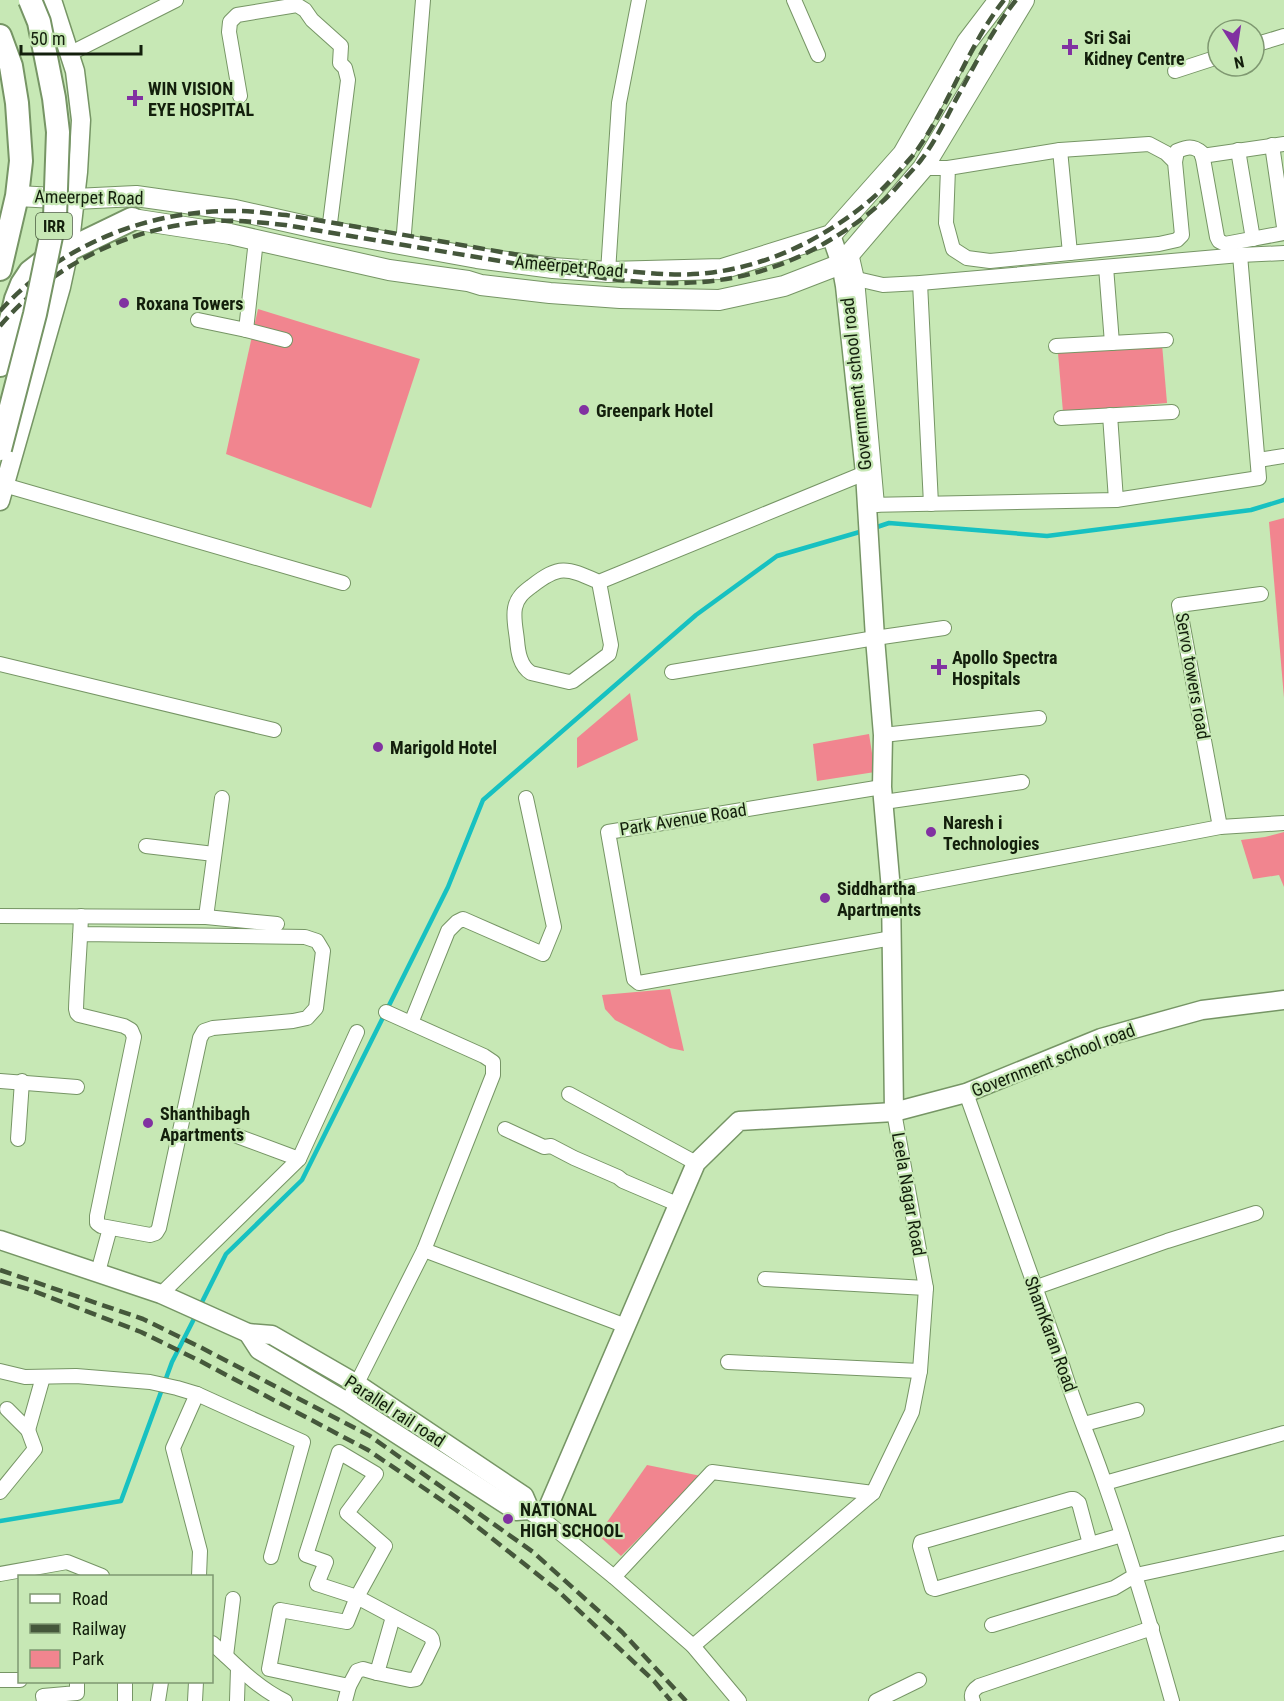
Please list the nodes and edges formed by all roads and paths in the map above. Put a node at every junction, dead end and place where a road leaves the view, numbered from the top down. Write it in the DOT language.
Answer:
graph roads {
  1 [pos="30,0"];
  2 [pos="52,0"];
  3 [pos="176,0"];
  4 [pos="423,0"];
  5 [pos="639,0"];
  6 [pos="794,0"];
  7 [pos="999,0"];
  8 [pos="1024,0"];
  9 [pos="0,36"];
  10 [pos="1284,36"];
  11 [pos="1266,41"];
  12 [pos="71,53"];
  13 [pos="818,55"];
  14 [pos="1206,61"];
  15 [pos="1175,71"];
  16 [pos="240,96"];
  17 [pos="1278,145"];
  18 [pos="1060,150"];
  19 [pos="1238,150"];
  20 [pos="1202,156"];
  21 [pos="1175,162"];
  22 [pos="923,168"];
  23 [pos="948,168"];
  24 [pos="17,196"];
  25 [pos="75,199"];
  26 [pos="132,219"];
  27 [pos="1284,227"];
  28 [pos="329,231"];
  29 [pos="1284,233"];
  30 [pos="831,235"];
  31 [pos="1253,239"];
  32 [pos="256,240"];
  33 [pos="404,244"];
  34 [pos="69,250"];
  35 [pos="1070,253"];
  36 [pos="1284,253"];
  37 [pos="1240,255"];
  38 [pos="846,258"];
  39 [pos="1106,267"];
  40 [pos="0,269"];
  41 [pos="608,272"];
  42 [pos="857,279"];
  43 [pos="920,283"];
  44 [pos="198,320"];
  45 [pos="246,330"];
  46 [pos="285,340"];
  47 [pos="1166,340"];
  48 [pos="1112,343"];
  49 [pos="1056,346"];
  50 [pos="0,365"];
  51 [pos="1172,412"];
  52 [pos="1110,415"];
  53 [pos="1061,418"];
  54 [pos="0,449"];
  55 [pos="1284,456"];
  56 [pos="1258,460"];
  57 [pos="865,473"];
  58 [pos="2,493"];
  59 [pos="1116,500"];
  60 [pos="931,504"];
  61 [pos="872,505"];
  62 [pos="599,582"];
  63 [pos="343,583"];
  64 [pos="1261,594"];
  65 [pos="944,628"];
  66 [pos="875,638"];
  67 [pos="0,664"];
  68 [pos="672,672"];
  69 [pos="1039,718"];
  70 [pos="274,730"];
  71 [pos="883,735"];
  72 [pos="1022,782"];
  73 [pos="883,794"];
  74 [pos="222,798"];
  75 [pos="526,798"];
  76 [pos="1284,823"];
  77 [pos="1220,827"];
  78 [pos="146,846"];
  79 [pos="214,854"];
  80 [pos="891,890"];
  81 [pos="0,916"];
  82 [pos="81,916"];
  83 [pos="144,916"];
  84 [pos="206,917"];
  85 [pos="277,924"];
  86 [pos="80,934"];
  87 [pos="151,935"];
  88 [pos="892,938"];
  89 [pos="1284,1000"];
  90 [pos="386,1012"];
  91 [pos="411,1023"];
  92 [pos="357,1032"];
  93 [pos="0,1081"];
  94 [pos="22,1081"];
  95 [pos="77,1087"];
  96 [pos="966,1093"];
  97 [pos="570,1094"];
  98 [pos="894,1112"];
  99 [pos="505,1129"];
  100 [pos="237,1136"];
  101 [pos="18,1139"];
  102 [pos="299,1159"];
  103 [pos="696,1163"];
  104 [pos="677,1204"];
  105 [pos="1256,1213"];
  106 [pos="110,1228"];
  107 [pos="0,1240"];
  108 [pos="423,1250"];
  109 [pos="98,1272"];
  110 [pos="765,1279"];
  111 [pos="926,1288"];
  112 [pos="1034,1288"];
  113 [pos="161,1294"];
  114 [pos="626,1326"];
  115 [pos="248,1333"];
  116 [pos="728,1362"];
  117 [pos="0,1371"];
  118 [pos="920,1371"];
  119 [pos="43,1377"];
  120 [pos="357,1384"];
  121 [pos="197,1394"];
  122 [pos="347,1402"];
  123 [pos="7,1409"];
  124 [pos="1137,1410"];
  125 [pos="1084,1424"];
  126 [pos="28,1430"];
  127 [pos="1284,1433"];
  128 [pos="1105,1483"];
  129 [pos="0,1492"];
  130 [pos="873,1493"];
  131 [pos="536,1514"];
  132 [pos="1122,1535"];
  133 [pos="1284,1543"];
  134 [pos="1090,1544"];
  135 [pos="271,1557"];
  136 [pos="45,1571"];
  137 [pos="0,1574"];
  138 [pos="100,1575"];
  139 [pos="199,1575"];
  140 [pos="1136,1575"];
  141 [pos="614,1577"];
  142 [pos="357,1597"];
  143 [pos="233,1599"];
  144 [pos="393,1617"];
  145 [pos="992,1624"];
  146 [pos="1152,1628"];
  147 [pos="213,1644"];
  148 [pos="693,1646"];
  149 [pos="226,1656"];
  150 [pos="238,1669"];
  151 [pos="377,1673"];
  152 [pos="0,1680"];
  153 [pos="18,1680"];
  154 [pos="920,1680"];
  155 [pos="77,1683"];
  156 [pos="126,1683"];
  157 [pos="161,1683"];
  158 [pos="196,1683"];
  159 [pos="349,1686"];
  160 [pos="44,1701"];
  161 [pos="125,1701"];
  162 [pos="158,1701"];
  163 [pos="195,1701"];
  164 [pos="237,1701"];
  165 [pos="285,1701"];
  166 [pos="345,1701"];
  167 [pos="739,1701"];
  168 [pos="876,1701"];
  169 [pos="973,1701"];
  170 [pos="1172,1701"];
  1 -- 54 [label="main road, IRR, bridge"];
  2 -- 12 [label="street, IRR"];
  3 -- 12 [label="street"];
  4 -- 33 [label="street"];
  5 -- 41 [label="street"];
  6 -- 13 [label="street"];
  7 -- 30 [label="main road"];
  8 -- 22 [label="main road, Ameerpet Road"];
  9 -- 24 [label="main road, IRR"];
  10 -- 11 [label="street"];
  12 -- 25 [label="street, IRR"];
  14 -- 15 [label="street"];
  16 -- 28 [label="street"];
  17 -- 19 [label="street"];
  17 -- 27 [label="street"];
  18 -- 21 [label="street"];
  18 -- 23 [label="street"];
  18 -- 35 [label="street"];
  19 -- 20 [label="street"];
  19 -- 31 [label="street"];
  20 -- 21 [label="street"];
  20 -- 31 [label="street"];
  21 -- 35 [label="street"];
  22 -- 23 [label="street"];
  22 -- 38 [label="main road, Ameerpet Road"];
  23 -- 35 [label="street"];
  24 -- 25 [label="main road, Ameerpet Road"];
  24 -- 40 [label="main road, IRR"];
  25 -- 28 [label="main road, Ameerpet Road"];
  25 -- 34 [label="street"];
  26 -- 32 [label="main road, Ameerpet Road"];
  26 -- 34 [label="main road"];
  28 -- 33 [label="main road, Ameerpet Road"];
  29 -- 31 [label="street"];
  30 -- 38 [label="street, Government school road"];
  30 -- 41 [label="main road, Ameerpet Road"];
  32 -- 38 [label="main road, Ameerpet Road"];
  32 -- 45 [label="street"];
  33 -- 41 [label="main road, Ameerpet Road"];
  34 -- 50 [label="main road"];
  34 -- 58 [label="street"];
  36 -- 37 [label="street"];
  37 -- 39 [label="street"];
  37 -- 56 [label="street"];
  38 -- 42 [label="street"];
  38 -- 57 [label="street, Government school road"];
  39 -- 43 [label="street"];
  39 -- 48 [label="street"];
  42 -- 43 [label="street"];
  42 -- 61 [label="street"];
  43 -- 60 [label="street"];
  44 -- 45 [label="street"];
  45 -- 46 [label="street"];
  47 -- 48 [label="street"];
  48 -- 49 [label="street"];
  51 -- 52 [label="street"];
  52 -- 53 [label="street"];
  52 -- 59 [label="street"];
  55 -- 56 [label="street"];
  56 -- 59 [label="street"];
  57 -- 61 [label="street, Government school road"];
  57 -- 62 [label="street"];
  58 -- 63 [label="street"];
  59 -- 60 [label="street"];
  60 -- 61 [label="street"];
  61 -- 66 [label="street, Government school road"];
  62 -- 62 [label="street"];
  64 -- 77 [label="street, Servo towers road"];
  65 -- 66 [label="street"];
  66 -- 68 [label="street"];
  66 -- 71 [label="street, Government school road"];
  67 -- 70 [label="street"];
  69 -- 71 [label="street"];
  71 -- 73 [label="street, Government school road"];
  72 -- 73 [label="street"];
  73 -- 80 [label="street, Government school road"];
  73 -- 88 [label="street, Park Avenue Road"];
  74 -- 79 [label="street"];
  75 -- 91 [label="street"];
  76 -- 77 [label="street"];
  77 -- 80 [label="street"];
  78 -- 79 [label="street"];
  79 -- 84 [label="street"];
  80 -- 88 [label="street, Government school road"];
  81 -- 82 [label="street"];
  82 -- 83 [label="street"];
  82 -- 86 [label="street"];
  83 -- 84 [label="street"];
  83 -- 87 [label="street"];
  84 -- 85 [label="street"];
  86 -- 87 [label="street"];
  86 -- 106 [label="street"];
  87 -- 106 [label="street"];
  88 -- 98 [label="street, Government school road"];
  89 -- 96 [label="street, Government school road"];
  90 -- 91 [label="street"];
  91 -- 108 [label="street"];
  92 -- 102 [label="street"];
  93 -- 94 [label="street"];
  94 -- 95 [label="street"];
  94 -- 101 [label="street"];
  96 -- 98 [label="street, Government school road"];
  96 -- 112 [label="street, ShamKaran Road"];
  97 -- 103 [label="street"];
  98 -- 103 [label="street, Leela Nagar Road"];
  98 -- 111 [label="street, Leela Nagar Road"];
  99 -- 104 [label="street"];
  100 -- 102 [label="street"];
  102 -- 113 [label="street"];
  103 -- 104 [label="street, Leela Nagar Road"];
  104 -- 114 [label="street, Leela Nagar Road"];
  105 -- 112 [label="street"];
  106 -- 109 [label="street"];
  107 -- 109 [label="street, Parallel rail road"];
  108 -- 114 [label="street"];
  108 -- 120 [label="street"];
  109 -- 113 [label="street, Parallel rail road"];
  110 -- 111 [label="street"];
  111 -- 118 [label="street, Leela Nagar Road"];
  112 -- 125 [label="street, ShamKaran Road"];
  113 -- 115 [label="street, Parallel rail road"];
  114 -- 131 [label="street, Leela Nagar Road"];
  115 -- 120 [label="street, Parallel rail road"];
  115 -- 122 [label="street, Parallel rail road"];
  116 -- 118 [label="street"];
  117 -- 119 [label="street"];
  118 -- 130 [label="street, Leela Nagar Road"];
  119 -- 121 [label="street"];
  119 -- 126 [label="street"];
  120 -- 122 [label="street"];
  120 -- 131 [label="street, Parallel rail road"];
  121 -- 135 [label="street"];
  121 -- 139 [label="street"];
  122 -- 131 [label="street, Parallel rail road"];
  123 -- 126 [label="street"];
  124 -- 125 [label="street"];
  125 -- 128 [label="street, ShamKaran Road"];
  126 -- 129 [label="street"];
  127 -- 128 [label="street"];
  128 -- 132 [label="street, ShamKaran Road"];
  130 -- 141 [label="street"];
  130 -- 148 [label="street"];
  131 -- 141 [label="street, Parallel rail road"];
  132 -- 134 [label="street"];
  132 -- 140 [label="street, ShamKaran Road"];
  133 -- 140 [label="street"];
  134 -- 134 [label="street"];
  136 -- 137 [label="street"];
  136 -- 138 [label="street"];
  140 -- 145 [label="street"];
  140 -- 146 [label="street, ShamKaran Road"];
  141 -- 148 [label="street, Parallel rail road"];
  142 -- 142 [label="street"];
  142 -- 144 [label="street"];
  142 -- 159 [label="street"];
  143 -- 149 [label="street"];
  144 -- 151 [label="street"];
  144 -- 151 [label="street"];
  146 -- 169 [label="street"];
  146 -- 170 [label="street, ShamKaran Road"];
  147 -- 149 [label="street"];
  148 -- 167 [label="street, Parallel rail road"];
  149 -- 150 [label="street"];
  150 -- 164 [label="street"];
  150 -- 165 [label="street"];
  151 -- 159 [label="street"];
  152 -- 153 [label="street"];
  154 -- 168 [label="street"];
  155 -- 160 [label="street"];
  156 -- 161 [label="street"];
  157 -- 162 [label="street"];
  158 -- 163 [label="street"];
  159 -- 166 [label="street"];
}
